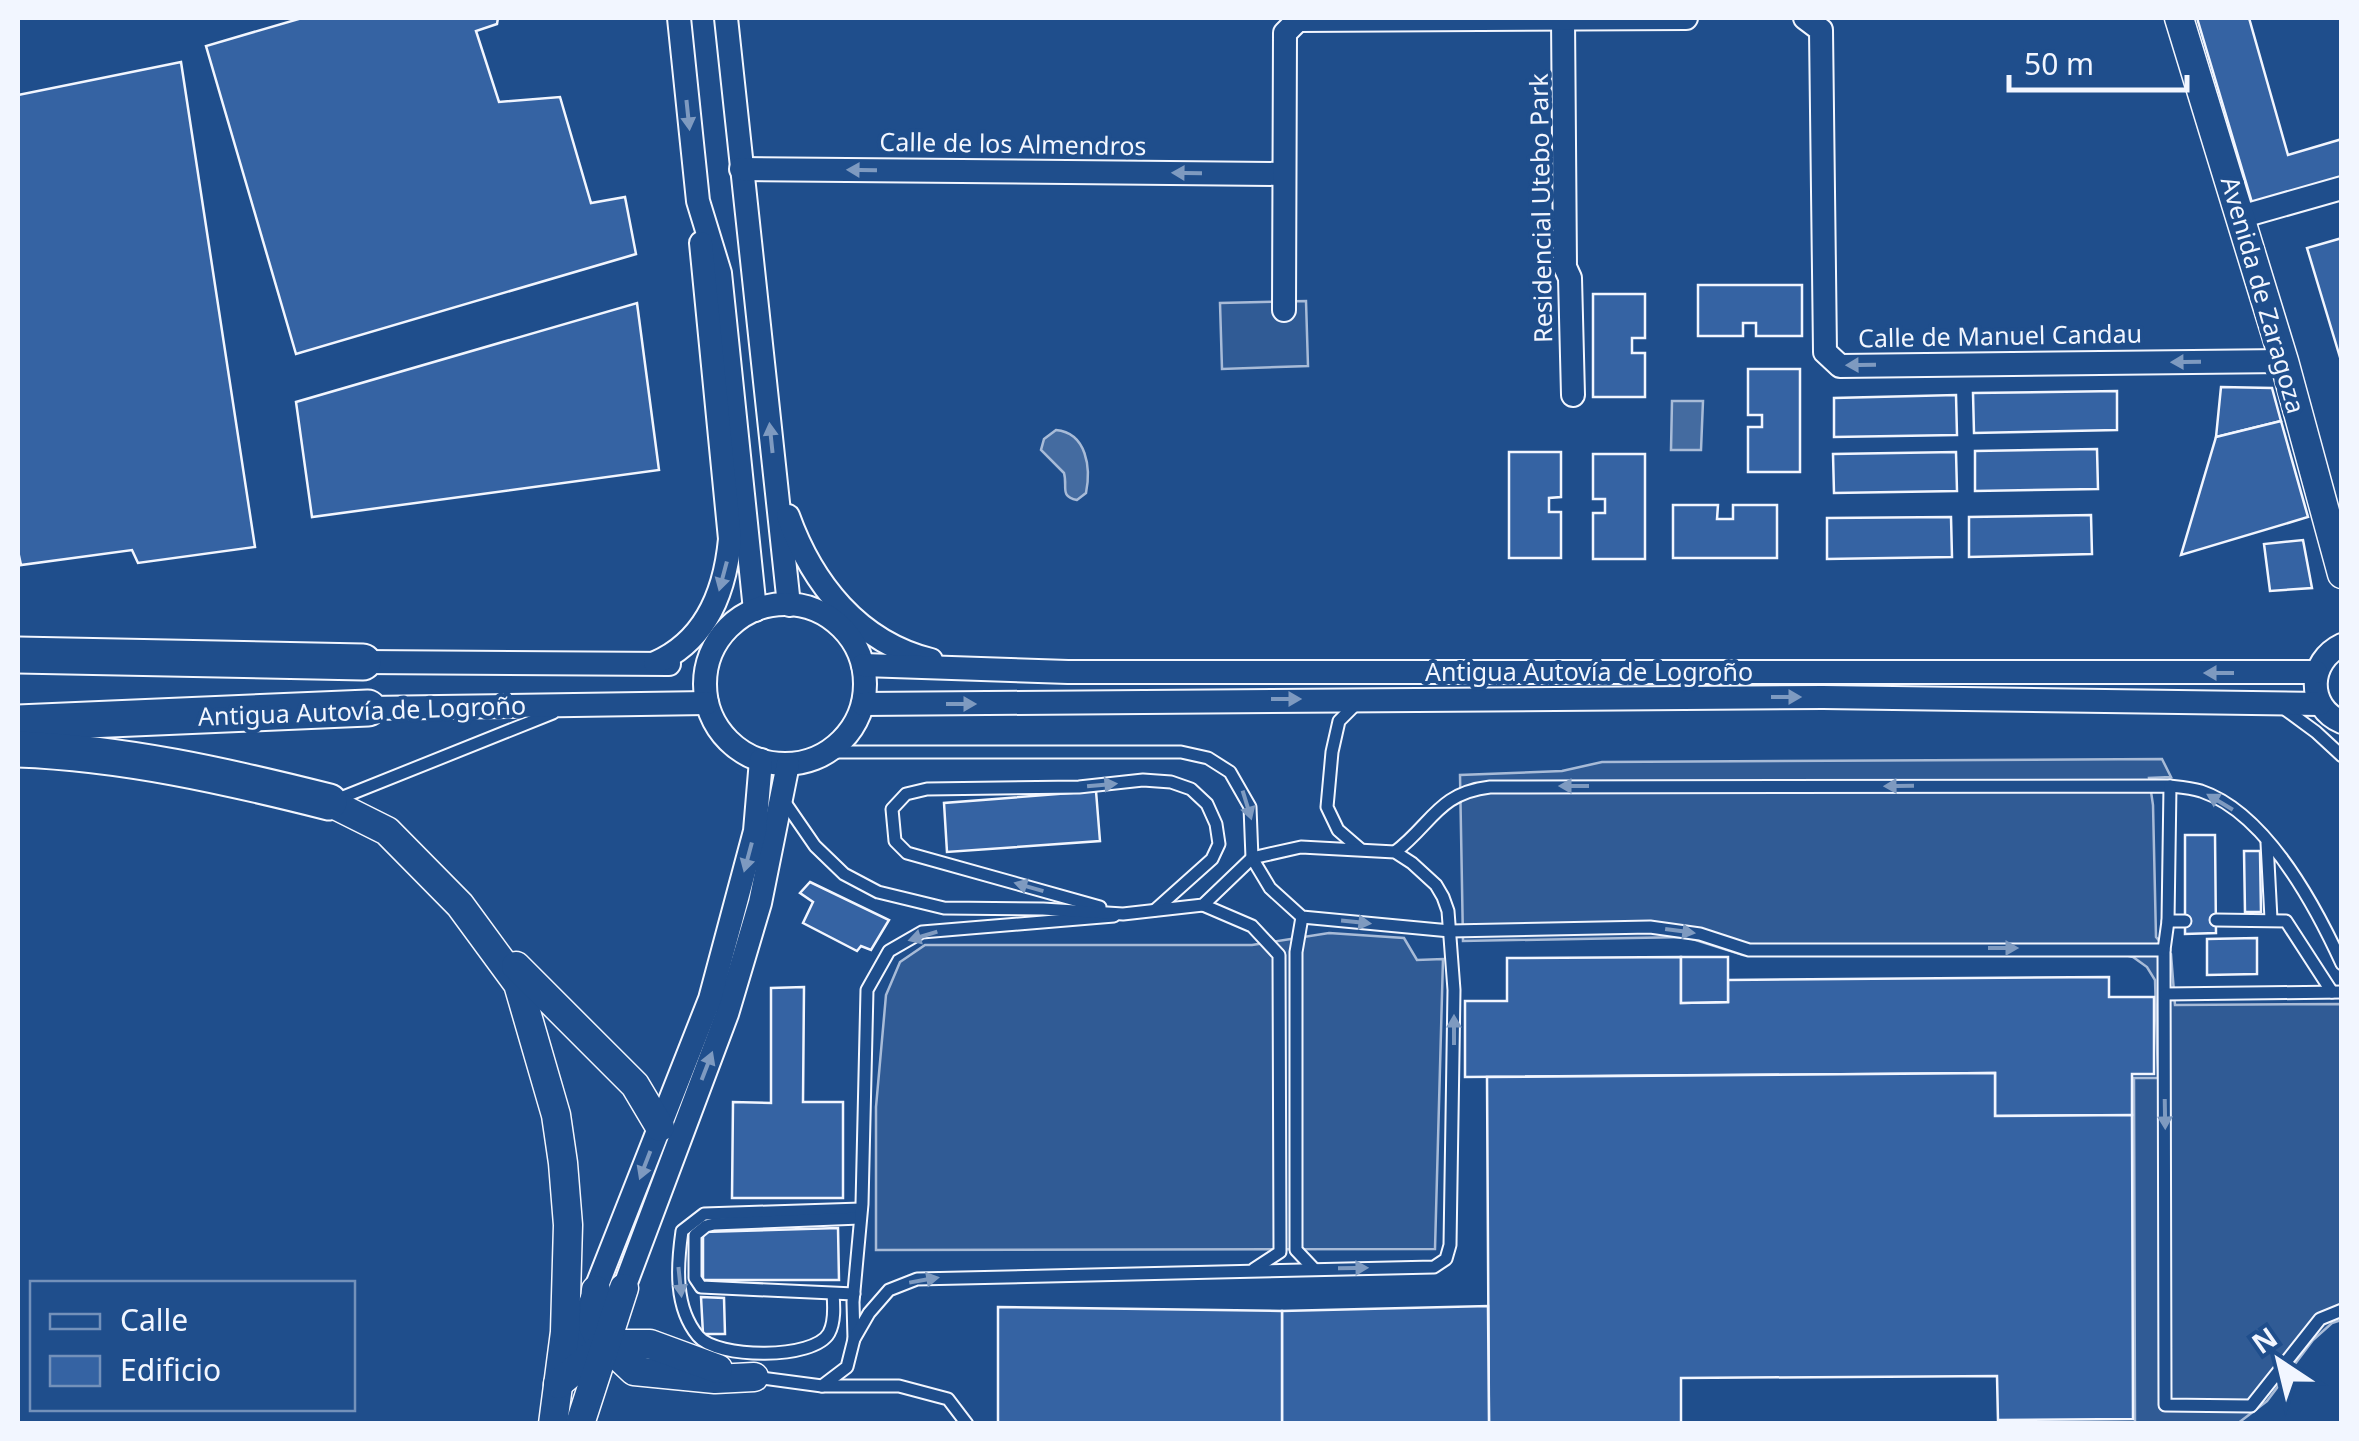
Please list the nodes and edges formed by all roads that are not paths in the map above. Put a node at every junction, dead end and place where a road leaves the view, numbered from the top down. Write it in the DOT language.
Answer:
graph roads {
  1 [pos="679,18"];
  2 [pos="726,18"];
  3 [pos="1564,18"];
  4 [pos="1686,18"];
  5 [pos="1805,18"];
  6 [pos="2178,18"];
  7 [pos="741,169"];
  8 [pos="1284,174"];
  9 [pos="2342,188"];
  10 [pos="698,201"];
  11 [pos="2240,217"];
  12 [pos="1284,310"];
  13 [pos="2284,361"];
  14 [pos="1573,395"];
  15 [pos="775,476"];
  16 [pos="2342,574"];
  17 [pos="789,604"];
  18 [pos="755,610"];
  19 [pos="2342,644"];
  20 [pos="18,654"];
  21 [pos="363,662"];
  22 [pos="655,663"];
  23 [pos="708,664"];
  24 [pos="862,666"];
  25 [pos="958,667"];
  26 [pos="2316,672"];
  27 [pos="1365,699"];
  28 [pos="2268,702"];
  29 [pos="707,703"];
  30 [pos="863,704"];
  31 [pos="2320,704"];
  32 [pos="570,705"];
  33 [pos="368,708"];
  34 [pos="2342,722"];
  35 [pos="18,723"];
  36 [pos="18,748"];
  37 [pos="826,752"];
  38 [pos="2342,756"];
  39 [pos="761,760"];
  40 [pos="788,764"];
  41 [pos="2170,786"];
  42 [pos="781,798"];
  43 [pos="329,802"];
  44 [pos="2267,842"];
  45 [pos="1360,850"];
  46 [pos="1395,852"];
  47 [pos="1252,858"];
  48 [pos="1203,905"];
  49 [pos="1154,910"];
  50 [pos="1123,914"];
  51 [pos="1302,917"];
  52 [pos="2271,919"];
  53 [pos="2216,920"];
  54 [pos="2168,921"];
  55 [pos="2185,921"];
  56 [pos="1450,931"];
  57 [pos="486,937"];
  58 [pos="2164,950"];
  59 [pos="2342,964"];
  60 [pos="2337,992"];
  61 [pos="2165,994"];
  62 [pos="660,1126"];
  63 [pos="861,1214"];
  64 [pos="1254,1269"];
  65 [pos="1314,1269"];
  66 [pos="610,1289"];
  67 [pos="834,1294"];
  68 [pos="854,1294"];
  69 [pos="2342,1310"];
  70 [pos="854,1339"];
  71 [pos="604,1344"];
  72 [pos="650,1344"];
  73 [pos="634,1371"];
  74 [pos="754,1377"];
  75 [pos="558,1384"];
  76 [pos="822,1386"];
  77 [pos="589,1396"];
  78 [pos="553,1424"];
  79 [pos="580,1424"];
  80 [pos="967,1424"];
  1 -- 10 [label="street, one-way"];
  2 -- 7 [label="street"];
  3 -- 4 [label="street"];
  3 -- 8 [label="street"];
  3 -- 14 [label="street, Residencial Utebo Park"];
  13 -- 5 [label="street, Calle de Manuel Candau, one-way"];
  6 -- 11 [label="street, Avenida de Zaragoza"];
  8 -- 7 [label="street, Calle de los Almendros, one-way"];
  15 -- 7 [label="street, one-way"];
  8 -- 12 [label="street"];
  9 -- 11 [label="street"];
  10 -- 18 [label="street"];
  10 -- 22 [label="street, one-way"];
  11 -- 13 [label="street, Avenida de Zaragoza"];
  13 -- 16 [label="street, Avenida de Zaragoza"];
  15 -- 17 [label="street"];
  15 -- 25 [label="street"];
  17 -- 18 [label="street"];
  17 -- 24 [label="street"];
  18 -- 23 [label="street"];
  19 -- 26 [label="street"];
  20 -- 21 [label="highway"];
  21 -- 22 [label="street, Antigua Autovía de Logroño"];
  22 -- 23 [label="street, Antigua Autovía de Logroño"];
  23 -- 29 [label="street"];
  24 -- 25 [label="street, Antigua Autovía de Logroño"];
  24 -- 30 [label="street"];
  26 -- 25 [label="street, Antigua Autovía de Logroño, one-way"];
  26 -- 31 [label="street"];
  27 -- 28 [label="street, Antigua Autovía de Logroño, one-way"];
  30 -- 27 [label="street, Antigua Autovía de Logroño, one-way"];
  27 -- 45 [label="lane"];
  28 -- 31 [label="street, Antigua Autovía de Logroño"];
  28 -- 38 [label="lane"];
  29 -- 32 [label="street, Antigua Autovía de Logroño"];
  29 -- 39 [label="street"];
  30 -- 37 [label="street"];
  31 -- 34 [label="street"];
  32 -- 33 [label="street, Antigua Autovía de Logroño"];
  32 -- 43 [label="lane"];
  33 -- 35 [label="highway, Antigua Autovía de Logroño"];
  36 -- 43 [label="highway"];
  37 -- 40 [label="street"];
  37 -- 47 [label="lane, one-way"];
  39 -- 40 [label="street"];
  39 -- 62 [label="street, one-way"];
  40 -- 42 [label="street"];
  44 -- 41 [label="lane, one-way"];
  41 -- 46 [label="lane, one-way"];
  41 -- 54 [label="lane"];
  42 -- 50 [label="lane"];
  66 -- 42 [label="street, one-way"];
  43 -- 57 [label="street"];
  44 -- 52 [label="lane"];
  44 -- 59 [label="lane"];
  45 -- 46 [label="lane"];
  45 -- 47 [label="lane"];
  46 -- 56 [label="lane"];
  47 -- 48 [label="lane"];
  47 -- 51 [label="lane"];
  48 -- 49 [label="lane"];
  48 -- 64 [label="lane"];
  49 -- 50 [label="lane"];
  50 -- 49 [label="lane, one-way"];
  50 -- 63 [label="lane, one-way"];
  51 -- 56 [label="lane, one-way"];
  51 -- 65 [label="lane"];
  52 -- 53 [label="lane"];
  52 -- 60 [label="lane"];
  54 -- 55 [label="lane"];
  54 -- 58 [label="lane"];
  56 -- 58 [label="lane, one-way"];
  65 -- 56 [label="lane, one-way"];
  57 -- 62 [label="street"];
  57 -- 75 [label="street"];
  58 -- 61 [label="lane"];
  60 -- 61 [label="lane"];
  61 -- 69 [label="lane, one-way"];
  62 -- 66 [label="street, one-way"];
  63 -- 67 [label="lane"];
  63 -- 67 [label="lane, one-way"];
  63 -- 68 [label="lane"];
  64 -- 65 [label="lane"];
  70 -- 64 [label="lane, one-way"];
  66 -- 71 [label="street"];
  66 -- 72 [label="street"];
  66 -- 75 [label="street"];
  67 -- 68 [label="lane"];
  68 -- 70 [label="lane"];
  70 -- 76 [label="lane"];
  71 -- 72 [label="street"];
  71 -- 73 [label="street"];
  71 -- 75 [label="street"];
  71 -- 77 [label="street"];
  72 -- 74 [label="street"];
  73 -- 74 [label="street"];
  73 -- 77 [label="street"];
  74 -- 76 [label="lane"];
  75 -- 78 [label="street"];
  76 -- 80 [label="lane"];
  77 -- 79 [label="street"];
}
